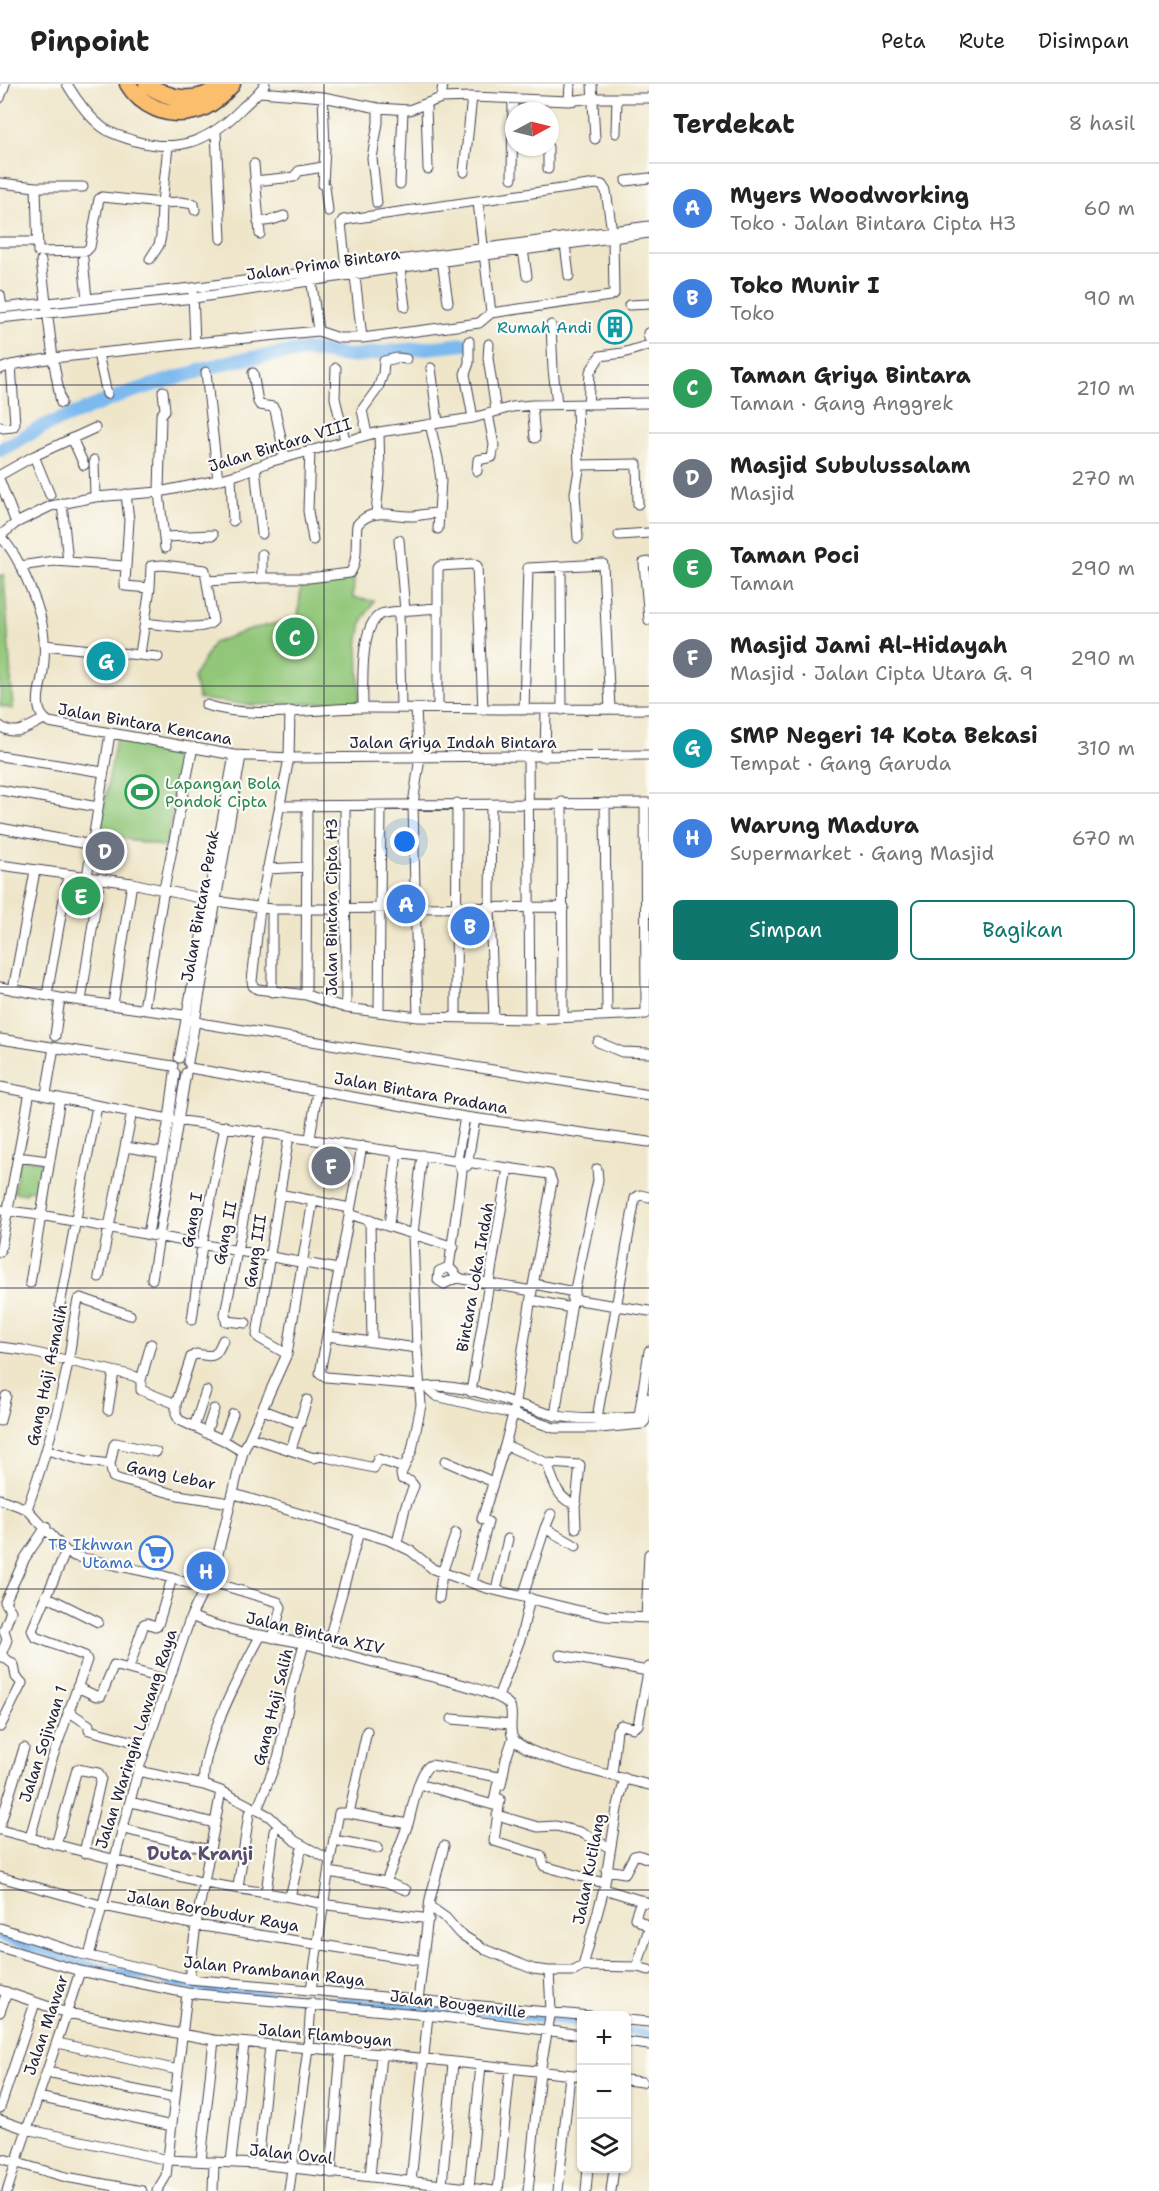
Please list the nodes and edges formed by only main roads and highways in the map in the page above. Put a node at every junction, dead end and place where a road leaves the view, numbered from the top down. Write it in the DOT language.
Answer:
graph roads {
  1 [pos="128,84"];
  2 [pos="147,84"];
  3 [pos="223,84"];
  4 [pos="232,84"];
  1 -- 4 [label="highway"];
  2 -- 3 [label="highway"];
}
